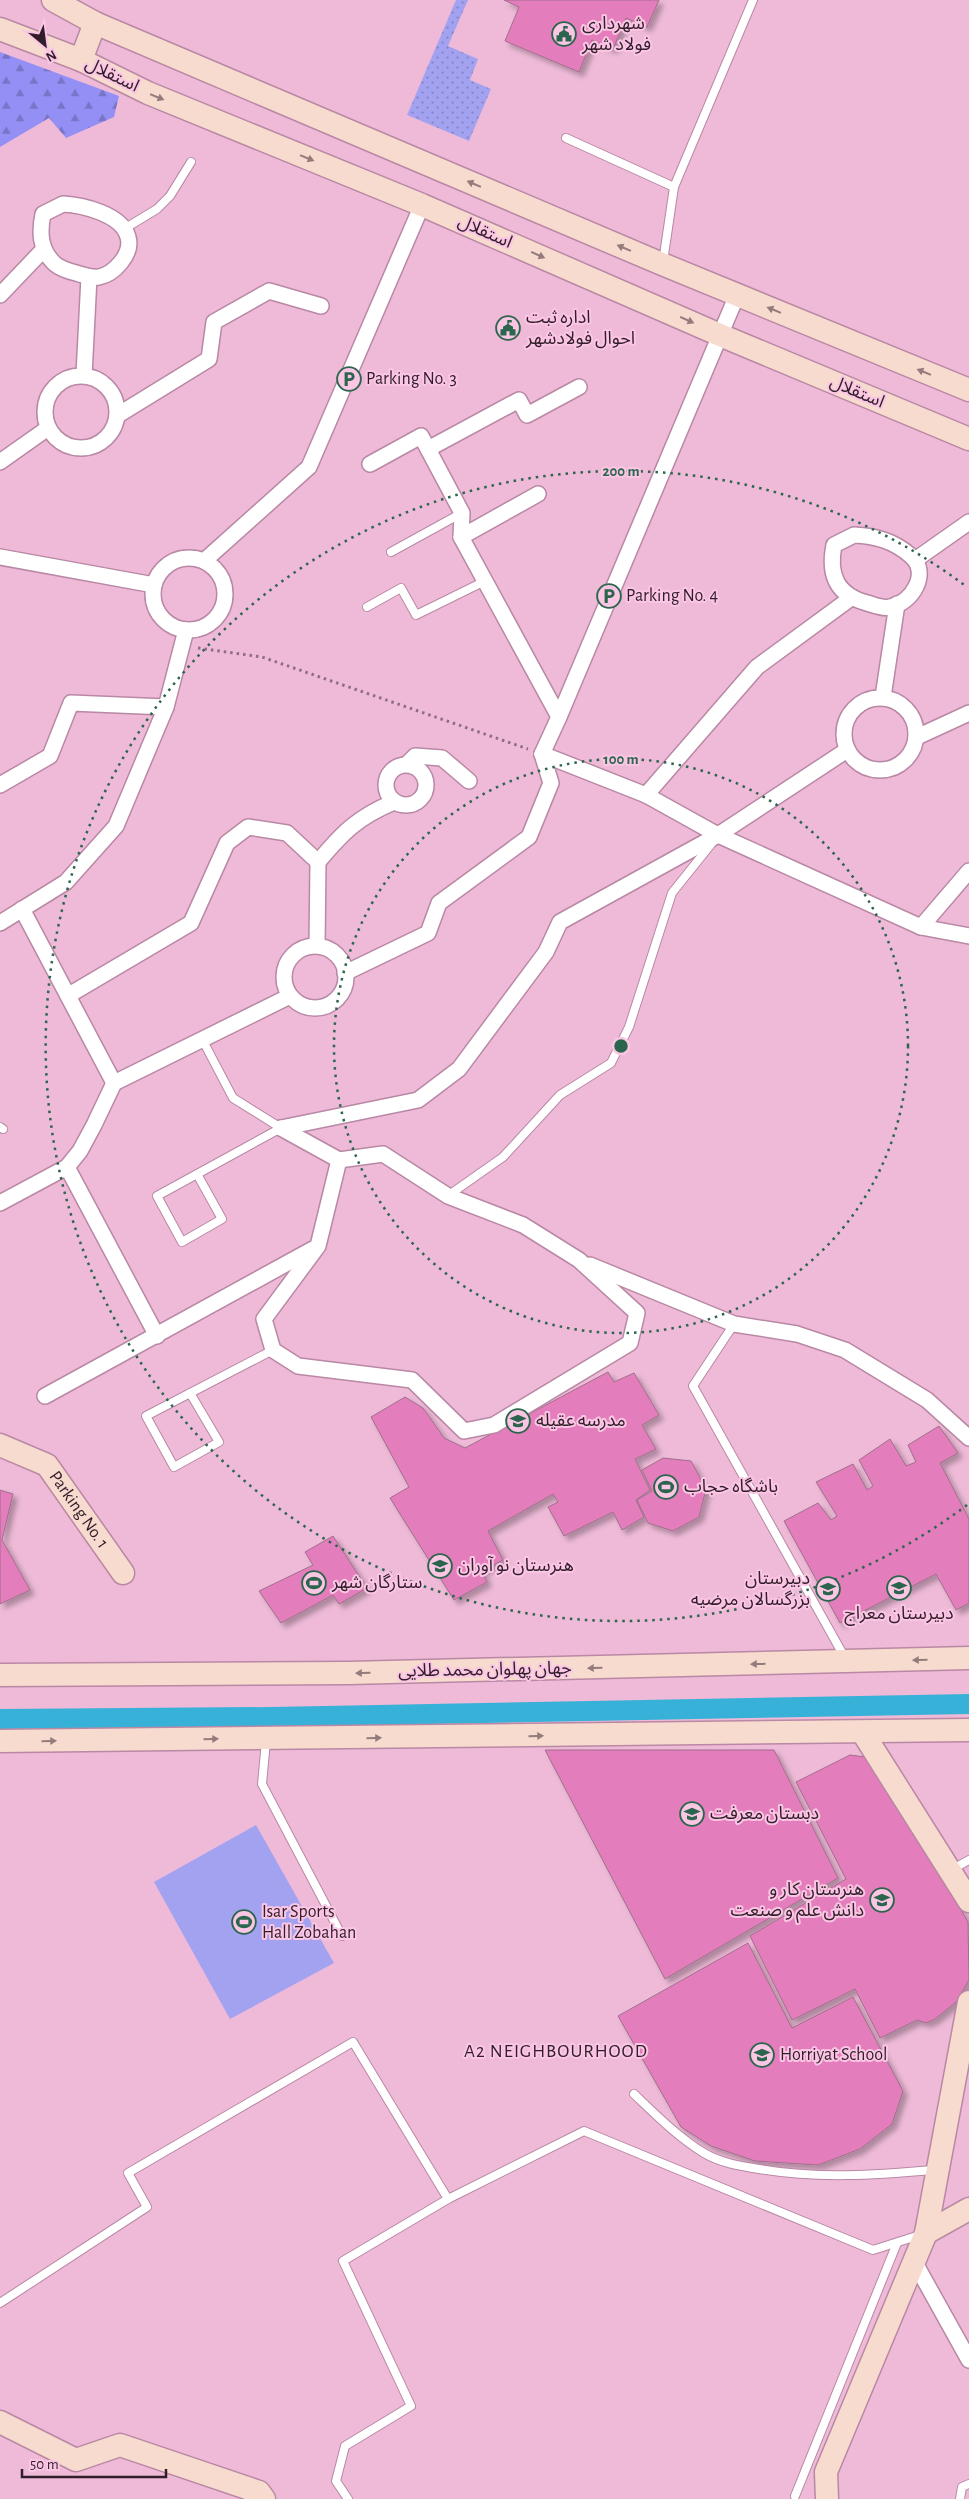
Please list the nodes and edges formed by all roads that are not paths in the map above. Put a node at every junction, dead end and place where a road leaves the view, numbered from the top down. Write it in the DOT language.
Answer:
graph roads {
  1 [pos="53,0"];
  2 [pos="753,0"];
  3 [pos="95,23"];
  4 [pos="0,30"];
  5 [pos="81,60"];
  6 [pos="566,138"];
  7 [pos="191,162"];
  8 [pos="674,187"];
  9 [pos="422,205"];
  10 [pos="124,229"];
  11 [pos="44,249"];
  12 [pos="662,264"];
  13 [pos="89,276"];
  14 [pos="0,295"];
  15 [pos="737,295"];
  16 [pos="321,306"];
  17 [pos="720,335"];
  18 [pos="84,375"];
  19 [pos="579,387"];
  20 [pos="969,390"];
  21 [pos="118,415"];
  22 [pos="48,428"];
  23 [pos="969,439"];
  24 [pos="428,449"];
  25 [pos="0,462"];
  26 [pos="370,464"];
  27 [pos="538,494"];
  28 [pos="462,513"];
  29 [pos="969,522"];
  30 [pos="461,537"];
  31 [pos="391,552"];
  32 [pos="0,557"];
  33 [pos="204,560"];
  34 [pos="916,560"];
  35 [pos="485,581"];
  36 [pos="154,585"];
  37 [pos="851,598"];
  38 [pos="897,604"];
  39 [pos="368,607"];
  40 [pos="186,630"];
  41 [pos="883,697"];
  42 [pos="166,706"];
  43 [pos="969,713"];
  44 [pos="559,718"];
  45 [pos="917,737"];
  46 [pos="847,750"];
  47 [pos="542,754"];
  48 [pos="407,764"];
  49 [pos="469,781"];
  50 [pos="0,785"];
  51 [pos="646,795"];
  52 [pos="394,802"];
  53 [pos="718,835"];
  54 [pos="318,862"];
  55 [pos="969,871"];
  56 [pos="22,909"];
  57 [pos="0,923"];
  58 [pos="921,927"];
  59 [pos="969,936"];
  60 [pos="317,946"];
  61 [pos="345,973"];
  62 [pos="69,995"];
  63 [pos="290,996"];
  64 [pos="202,1039"];
  65 [pos="114,1082"];
  66 [pos="281,1128"];
  67 [pos="340,1160"];
  68 [pos="67,1168"];
  69 [pos="197,1174"];
  70 [pos="448,1196"];
  71 [pos="0,1203"];
  72 [pos="318,1246"];
  73 [pos="579,1260"];
  74 [pos="734,1324"];
  75 [pos="156,1336"];
  76 [pos="273,1350"];
  77 [pos="190,1393"];
  78 [pos="45,1396"];
  79 [pos="969,1438"];
  80 [pos="0,1445"];
  81 [pos="123,1573"];
  82 [pos="969,1658"];
  83 [pos="847,1662"];
  84 [pos="0,1675"];
  85 [pos="969,1730"];
  86 [pos="863,1733"];
  87 [pos="266,1739"];
  88 [pos="0,1741"];
  89 [pos="959,1865"];
  90 [pos="969,1901"];
  91 [pos="342,1936"];
  92 [pos="969,2002"];
  93 [pos="634,2094"];
  94 [pos="938,2170"];
  95 [pos="448,2199"];
  96 [pos="969,2209"];
  97 [pos="926,2233"];
  98 [pos="897,2243"];
  99 [pos="915,2263"];
  100 [pos="0,2303"];
  101 [pos="969,2360"];
  102 [pos="1,2420"];
  103 [pos="969,2484"];
  104 [pos="795,2496"];
  105 [pos="264,2499"];
  106 [pos="348,2499"];
  107 [pos="826,2499"];
  108 [pos="960,2499"];
  1 -- 3 [label="street"];
  2 -- 8 [label="lane"];
  3 -- 5 [label="street"];
  12 -- 3 [label="street, one-way"];
  4 -- 5 [label="street, استقلال"];
  5 -- 9 [label="street, استقلال, one-way"];
  6 -- 8 [label="lane"];
  7 -- 10 [label="lane"];
  8 -- 12 [label="lane"];
  9 -- 17 [label="street, استقلال, one-way"];
  9 -- 33 [label="street"];
  10 -- 11 [label="street"];
  10 -- 13 [label="street"];
  11 -- 13 [label="street"];
  11 -- 14 [label="street"];
  12 -- 15 [label="street"];
  13 -- 18 [label="street"];
  15 -- 17 [label="street"];
  20 -- 15 [label="street, one-way"];
  16 -- 21 [label="street"];
  17 -- 23 [label="street, استقلال"];
  17 -- 44 [label="street"];
  18 -- 21 [label="street"];
  18 -- 22 [label="street"];
  19 -- 24 [label="street"];
  21 -- 22 [label="street"];
  22 -- 25 [label="street"];
  24 -- 26 [label="street"];
  24 -- 28 [label="street"];
  27 -- 30 [label="street"];
  28 -- 30 [label="street"];
  28 -- 31 [label="lane"];
  29 -- 34 [label="street"];
  30 -- 35 [label="street"];
  32 -- 36 [label="street"];
  33 -- 36 [label="street"];
  33 -- 40 [label="street"];
  34 -- 37 [label="street"];
  34 -- 38 [label="street"];
  35 -- 39 [label="lane"];
  35 -- 44 [label="street"];
  36 -- 40 [label="street"];
  37 -- 38 [label="street"];
  37 -- 51 [label="street"];
  38 -- 41 [label="street"];
  40 -- 42 [label="street"];
  41 -- 45 [label="street"];
  41 -- 46 [label="street"];
  42 -- 50 [label="street"];
  42 -- 56 [label="street"];
  43 -- 45 [label="street"];
  44 -- 47 [label="street"];
  45 -- 46 [label="street"];
  46 -- 53 [label="street"];
  47 -- 51 [label="street"];
  47 -- 61 [label="street"];
  48 -- 49 [label="street"];
  48 -- 52 [label="street"];
  48 -- 52 [label="street"];
  51 -- 53 [label="street"];
  52 -- 54 [label="street"];
  53 -- 58 [label="street"];
  53 -- 66 [label="street"];
  53 -- 70 [label="lane"];
  54 -- 60 [label="street"];
  54 -- 62 [label="street"];
  55 -- 58 [label="street"];
  56 -- 57 [label="street"];
  56 -- 62 [label="street"];
  58 -- 59 [label="street"];
  60 -- 61 [label="street"];
  60 -- 63 [label="street"];
  61 -- 63 [label="street"];
  62 -- 65 [label="street"];
  63 -- 64 [label="street"];
  64 -- 65 [label="street"];
  64 -- 66 [label="lane"];
  65 -- 68 [label="street"];
  66 -- 67 [label="street"];
  66 -- 69 [label="lane"];
  67 -- 70 [label="street"];
  67 -- 72 [label="street"];
  68 -- 71 [label="street"];
  68 -- 75 [label="street"];
  69 -- 69 [label="lane"];
  70 -- 73 [label="street"];
  72 -- 75 [label="street"];
  72 -- 76 [label="street"];
  73 -- 74 [label="street"];
  73 -- 76 [label="street"];
  74 -- 79 [label="street"];
  74 -- 83 [label="lane"];
  75 -- 78 [label="street"];
  76 -- 77 [label="lane"];
  77 -- 77 [label="lane"];
  80 -- 81 [label="street, Parking No. 1"];
  82 -- 83 [label="street, جهان پهلوان محمد طلایی, one-way"];
  83 -- 84 [label="street, جهان پهلوان محمد طلایی, one-way"];
  85 -- 86 [label="street"];
  87 -- 86 [label="street, one-way"];
  86 -- 89 [label="street"];
  88 -- 87 [label="street, one-way"];
  87 -- 91 [label="lane"];
  89 -- 90 [label="street"];
  92 -- 94 [label="street"];
  93 -- 94 [label="lane"];
  94 -- 97 [label="street"];
  95 -- 98 [label="lane"];
  95 -- 100 [label="lane"];
  95 -- 106 [label="lane"];
  96 -- 97 [label="street"];
  97 -- 98 [label="lane"];
  97 -- 99 [label="street"];
  98 -- 104 [label="lane"];
  99 -- 101 [label="street"];
  99 -- 107 [label="street"];
  102 -- 105 [label="street"];
  103 -- 108 [label="lane"];
}
